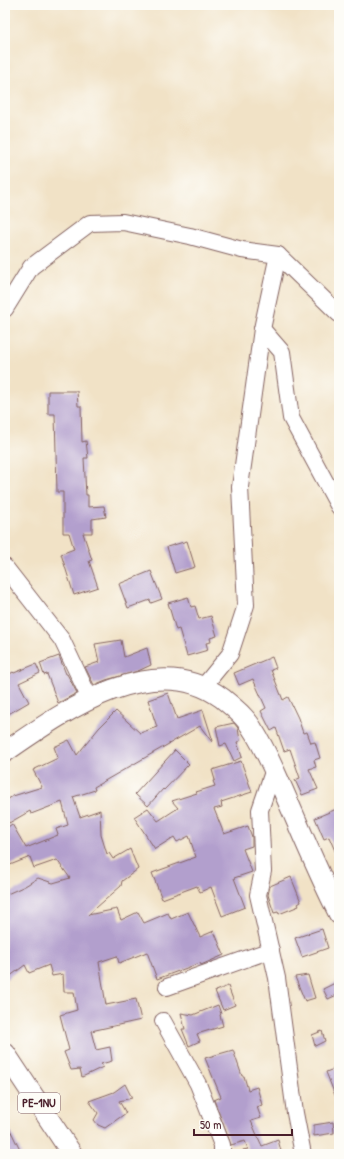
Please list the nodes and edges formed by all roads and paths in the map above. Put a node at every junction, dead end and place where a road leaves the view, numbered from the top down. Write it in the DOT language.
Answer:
graph roads {
  1 [pos="278,255"];
  2 [pos="5,309"];
  3 [pos="339,314"];
  4 [pos="262,329"];
  5 [pos="339,507"];
  6 [pos="5,567"];
  7 [pos="203,687"];
  8 [pos="90,699"];
  9 [pos="5,752"];
  10 [pos="274,769"];
  11 [pos="339,914"];
  12 [pos="271,950"];
  13 [pos="167,987"];
  14 [pos="163,1021"];
  15 [pos="5,1053"];
  16 [pos="219,1151"];
  17 [pos="72,1154"];
  18 [pos="303,1154"];
  1 -- 2 [label="street"];
  1 -- 3 [label="street"];
  1 -- 4 [label="street"];
  4 -- 5 [label="street"];
  4 -- 7 [label="street"];
  6 -- 8 [label="street"];
  7 -- 8 [label="main road"];
  7 -- 10 [label="main road"];
  8 -- 9 [label="main road"];
  10 -- 11 [label="main road"];
  10 -- 12 [label="street"];
  12 -- 13 [label="street"];
  12 -- 18 [label="street"];
  14 -- 16 [label="street"];
  15 -- 17 [label="main road, PE-1NU"];
}
